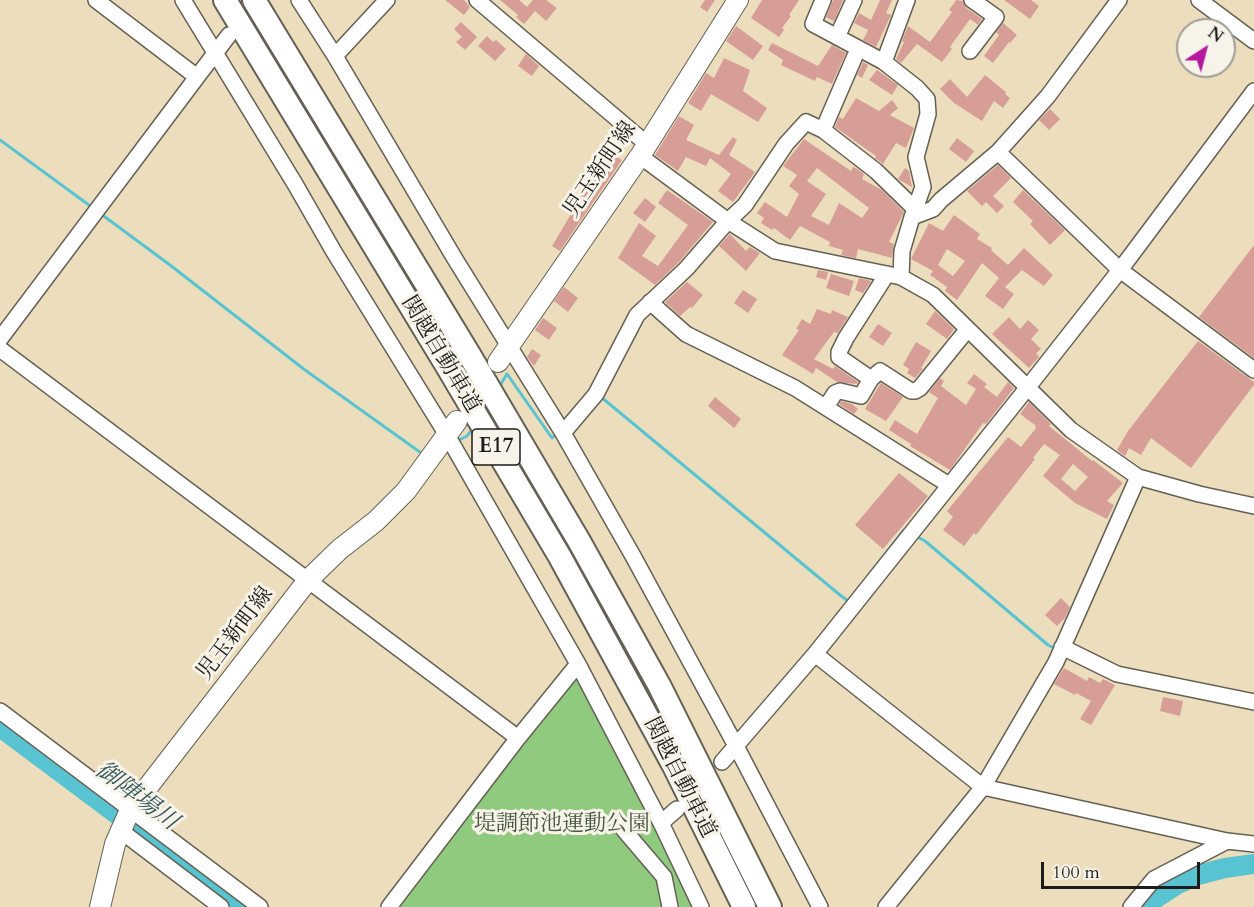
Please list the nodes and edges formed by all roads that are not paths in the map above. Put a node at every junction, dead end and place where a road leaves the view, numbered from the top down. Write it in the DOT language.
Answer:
graph roads {
  1 [pos="96,0"];
  2 [pos="183,0"];
  3 [pos="225,0"];
  4 [pos="254,0"];
  5 [pos="298,0"];
  6 [pos="387,0"];
  7 [pos="477,0"];
  8 [pos="738,0"];
  9 [pos="823,0"];
  10 [pos="854,0"];
  11 [pos="908,0"];
  12 [pos="972,0"];
  13 [pos="1119,0"];
  14 [pos="1199,0"];
  15 [pos="229,35"];
  16 [pos="837,37"];
  17 [pos="1254,41"];
  18 [pos="858,50"];
  19 [pos="970,51"];
  20 [pos="216,52"];
  21 [pos="334,56"];
  22 [pos="884,62"];
  23 [pos="197,77"];
  24 [pos="1254,91"];
  25 [pos="823,130"];
  26 [pos="644,150"];
  27 [pos="998,152"];
  28 [pos="913,213"];
  29 [pos="728,221"];
  30 [pos="1120,270"];
  31 [pos="894,275"];
  32 [pos="650,302"];
  33 [pos="967,330"];
  34 [pos="0,339"];
  35 [pos="0,349"];
  36 [pos="503,355"];
  37 [pos="1254,370"];
  38 [pos="871,379"];
  39 [pos="1028,387"];
  40 [pos="826,407"];
  41 [pos="452,428"];
  42 [pos="563,433"];
  43 [pos="1138,477"];
  44 [pos="949,485"];
  45 [pos="1254,506"];
  46 [pos="308,580"];
  47 [pos="1062,647"];
  48 [pos="815,654"];
  49 [pos="578,664"];
  50 [pos="1254,702"];
  51 [pos="0,711"];
  52 [pos="518,738"];
  53 [pos="736,746"];
  54 [pos="722,762"];
  55 [pos="983,787"];
  56 [pos="677,809"];
  57 [pos="130,810"];
  58 [pos="661,823"];
  59 [pos="624,830"];
  60 [pos="121,831"];
  61 [pos="1227,842"];
  62 [pos="1254,844"];
  63 [pos="683,868"];
  64 [pos="664,877"];
  65 [pos="100,907"];
  66 [pos="221,907"];
  67 [pos="261,907"];
  68 [pos="389,907"];
  69 [pos="670,907"];
  70 [pos="701,907"];
  71 [pos="744,907"];
  72 [pos="770,907"];
  73 [pos="820,907"];
  74 [pos="886,907"];
  75 [pos="1131,907"];
  1 -- 23 [label="street"];
  2 -- 20 [label="street"];
  3 -- 71 [label="highway, 関越自動車道 / E17"];
  4 -- 72 [label="highway, 関越自動車道 / E17"];
  5 -- 21 [label="street"];
  6 -- 21 [label="street"];
  7 -- 26 [label="street"];
  8 -- 26 [label="main road, 児玉新町線"];
  9 -- 16 [label="street"];
  10 -- 16 [label="street"];
  11 -- 22 [label="street"];
  12 -- 19 [label="street"];
  13 -- 27 [label="street"];
  14 -- 17 [label="street"];
  15 -- 20 [label="street"];
  16 -- 18 [label="street"];
  18 -- 22 [label="street"];
  18 -- 25 [label="street"];
  20 -- 23 [label="street"];
  20 -- 41 [label="street"];
  21 -- 36 [label="street"];
  22 -- 28 [label="street"];
  23 -- 34 [label="street"];
  24 -- 30 [label="street"];
  25 -- 28 [label="street"];
  25 -- 29 [label="street"];
  26 -- 29 [label="street"];
  26 -- 36 [label="main road, 児玉新町線"];
  27 -- 28 [label="street"];
  27 -- 30 [label="street"];
  28 -- 31 [label="street"];
  29 -- 31 [label="street"];
  29 -- 32 [label="street"];
  30 -- 37 [label="street"];
  30 -- 39 [label="street"];
  31 -- 33 [label="street"];
  31 -- 38 [label="street"];
  32 -- 40 [label="street"];
  32 -- 42 [label="street"];
  33 -- 38 [label="street"];
  33 -- 39 [label="street"];
  35 -- 46 [label="street"];
  36 -- 42 [label="street"];
  38 -- 40 [label="street"];
  39 -- 43 [label="street"];
  39 -- 44 [label="street"];
  40 -- 44 [label="street"];
  41 -- 46 [label="main road, 児玉新町線"];
  41 -- 49 [label="street"];
  42 -- 53 [label="street"];
  43 -- 45 [label="street"];
  43 -- 47 [label="street"];
  44 -- 48 [label="street"];
  46 -- 52 [label="street"];
  46 -- 57 [label="main road, 児玉新町線"];
  47 -- 50 [label="street"];
  47 -- 55 [label="street"];
  48 -- 53 [label="street"];
  48 -- 55 [label="street"];
  49 -- 52 [label="street"];
  49 -- 58 [label="street"];
  51 -- 57 [label="street"];
  52 -- 68 [label="street"];
  53 -- 54 [label="street"];
  53 -- 73 [label="street"];
  55 -- 61 [label="street"];
  55 -- 74 [label="street"];
  56 -- 58 [label="street"];
  57 -- 60 [label="main road, 児玉新町線"];
  57 -- 67 [label="street"];
  58 -- 63 [label="street"];
  59 -- 64 [label="street"];
  60 -- 65 [label="main road, 児玉新町線"];
  60 -- 66 [label="street"];
  61 -- 62 [label="street"];
  61 -- 75 [label="street"];
  63 -- 64 [label="street"];
  63 -- 70 [label="street"];
  64 -- 69 [label="street"];
}
